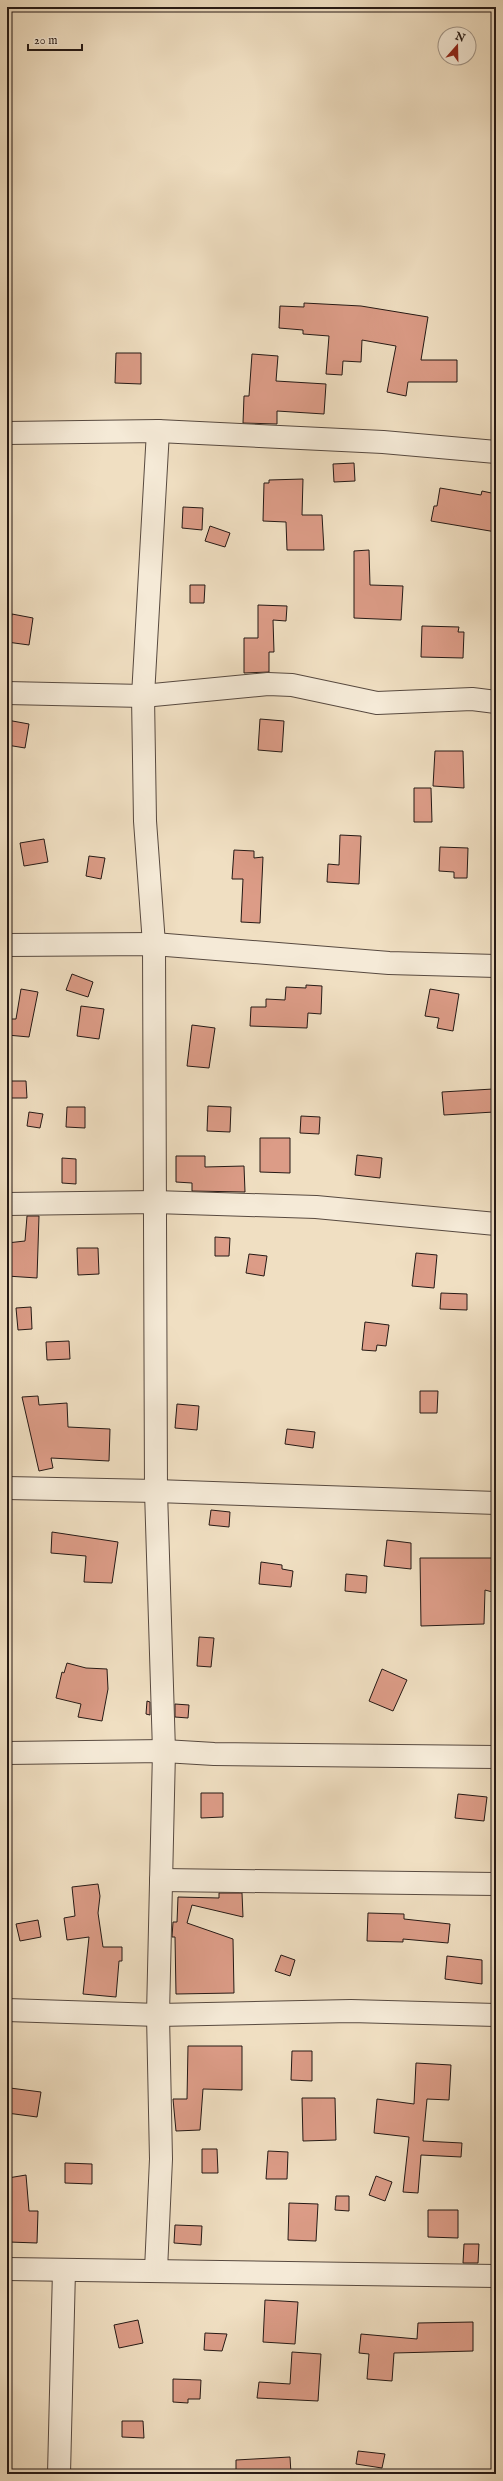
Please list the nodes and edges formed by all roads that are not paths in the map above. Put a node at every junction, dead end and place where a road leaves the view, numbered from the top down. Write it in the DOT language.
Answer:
graph roads {
  1 [pos="158,431"];
  2 [pos="7,433"];
  3 [pos="496,452"];
  4 [pos="7,693"];
  5 [pos="143,696"];
  6 [pos="496,702"];
  7 [pos="154,944"];
  8 [pos="7,945"];
  9 [pos="496,966"];
  10 [pos="155,1202"];
  11 [pos="7,1204"];
  12 [pos="496,1224"];
  13 [pos="7,1488"];
  14 [pos="156,1491"];
  15 [pos="496,1503"];
  16 [pos="164,1751"];
  17 [pos="7,1753"];
  18 [pos="496,1756"];
  19 [pos="161,1880"];
  20 [pos="496,1884"];
  21 [pos="7,2010"];
  22 [pos="158,2015"];
  23 [pos="496,2015"];
  24 [pos="7,2269"];
  25 [pos="64,2270"];
  26 [pos="156,2270"];
  27 [pos="496,2276"];
  28 [pos="59,2474"];
  1 -- 2 [label="street"];
  1 -- 3 [label="street"];
  1 -- 5 [label="street"];
  4 -- 5 [label="street"];
  5 -- 6 [label="street"];
  5 -- 7 [label="street"];
  7 -- 8 [label="street"];
  7 -- 9 [label="street"];
  7 -- 10 [label="street"];
  10 -- 11 [label="street"];
  10 -- 12 [label="street"];
  10 -- 14 [label="street"];
  13 -- 14 [label="street"];
  14 -- 15 [label="street"];
  14 -- 16 [label="street"];
  16 -- 17 [label="street"];
  16 -- 18 [label="street"];
  16 -- 19 [label="street"];
  19 -- 20 [label="street"];
  19 -- 22 [label="street"];
  21 -- 22 [label="street"];
  22 -- 23 [label="street"];
  22 -- 26 [label="street"];
  24 -- 25 [label="street"];
  25 -- 26 [label="street"];
  25 -- 28 [label="street"];
  26 -- 27 [label="street"];
}
